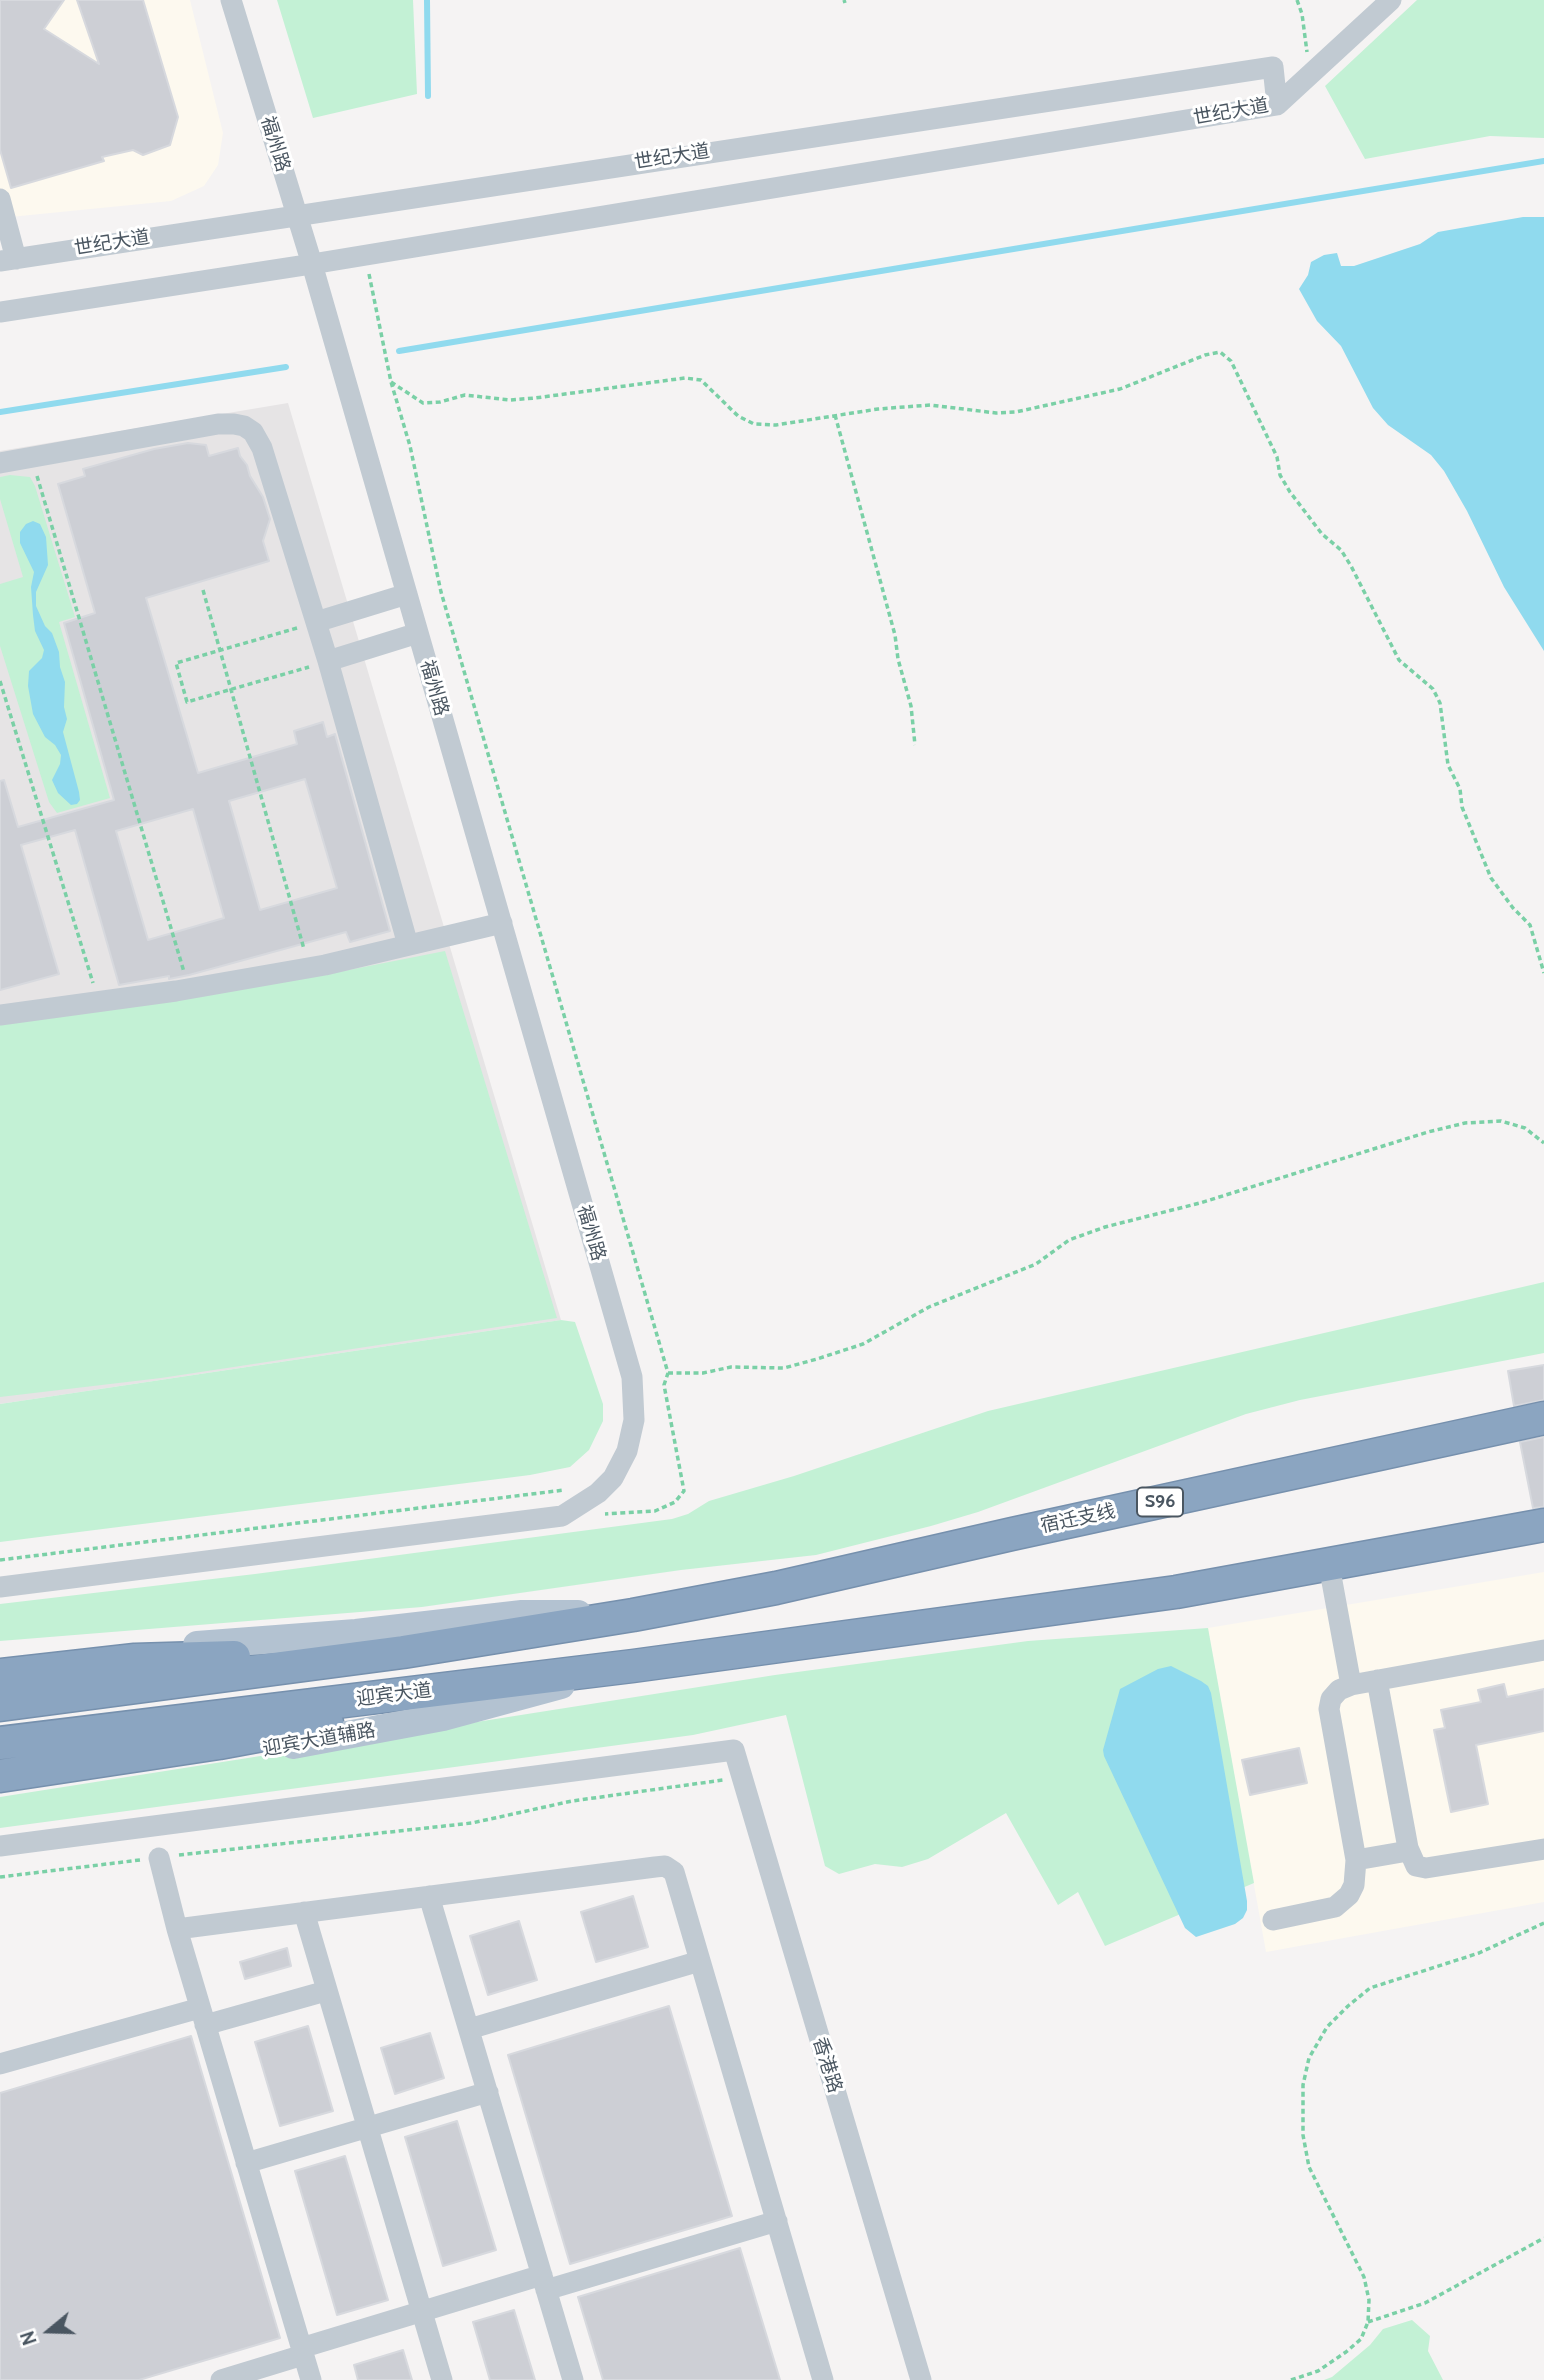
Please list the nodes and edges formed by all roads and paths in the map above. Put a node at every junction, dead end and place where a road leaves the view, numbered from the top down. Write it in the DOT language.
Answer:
graph roads {
  1 [pos="231,0"];
  2 [pos="1297,0"];
  3 [pos="1391,0"];
  4 [pos="1310,75"];
  5 [pos="1277,105"];
  6 [pos="0,199"];
  7 [pos="297,214"];
  8 [pos="365,255"];
  9 [pos="8,260"];
  10 [pos="312,264"];
  11 [pos="0,312"];
  12 [pos="391,382"];
  13 [pos="835,415"];
  14 [pos="32,457"];
  15 [pos="0,463"];
  16 [pos="203,590"];
  17 [pos="407,594"];
  18 [pos="316,622"];
  19 [pos="418,633"];
  20 [pos="220,650"];
  21 [pos="328,661"];
  22 [pos="0,681"];
  23 [pos="231,689"];
  24 [pos="915,745"];
  25 [pos="502,923"];
  26 [pos="408,945"];
  27 [pos="310,967"];
  28 [pos="1544,973"];
  29 [pos="189,989"];
  30 [pos="99,1002"];
  31 [pos="0,1016"];
  32 [pos="1544,1143"];
  33 [pos="668,1373"];
  34 [pos="1544,1419"];
  35 [pos="574,1489"];
  36 [pos="602,1514"];
  37 [pos="1544,1525"];
  38 [pos="0,1560"];
  39 [pos="1329,1565"];
  40 [pos="0,1587"];
  41 [pos="633,1615"];
  42 [pos="1544,1650"];
  43 [pos="403,1652"];
  44 [pos="0,1660"];
  45 [pos="633,1666"];
  46 [pos="0,1675"];
  47 [pos="1377,1680"];
  48 [pos="1351,1685"];
  49 [pos="0,1705"];
  50 [pos="0,1743"];
  51 [pos="0,1776"];
  52 [pos="742,1777"];
  53 [pos="0,1791"];
  54 [pos="0,1846"];
  55 [pos="1544,1849"];
  56 [pos="1409,1851"];
  57 [pos="159,1858"];
  58 [pos="1356,1860"];
  59 [pos="0,1877"];
  60 [pos="429,1896"];
  61 [pos="304,1912"];
  62 [pos="1273,1920"];
  63 [pos="1544,1923"];
  64 [pos="177,1928"];
  65 [pos="700,1961"];
  66 [pos="326,1991"];
  67 [pos="203,2017"];
  68 [pos="469,2029"];
  69 [pos="0,2064"];
  70 [pos="488,2092"];
  71 [pos="367,2128"];
  72 [pos="246,2163"];
  73 [pos="777,2221"];
  74 [pos="1544,2238"];
  75 [pos="544,2283"];
  76 [pos="422,2312"];
  77 [pos="1368,2322"];
  78 [pos="302,2352"];
  79 [pos="221,2380"];
  80 [pos="311,2380"];
  81 [pos="442,2380"];
  82 [pos="573,2380"];
  83 [pos="823,2380"];
  84 [pos="921,2380"];
  85 [pos="1291,2380"];
  1 -- 7 [label="street, 福州路"];
  2 -- 4 [label="path"];
  3 -- 4 [label="street"];
  4 -- 5 [label="street"];
  5 -- 7 [label="street, 世纪大道"];
  5 -- 8 [label="street, 世纪大道"];
  6 -- 9 [label="street"];
  7 -- 9 [label="street, 世纪大道"];
  7 -- 10 [label="street, 福州路"];
  8 -- 10 [label="street, 世纪大道"];
  8 -- 12 [label="path"];
  10 -- 11 [label="street, 世纪大道"];
  10 -- 17 [label="street, 福州路"];
  12 -- 13 [label="path"];
  12 -- 33 [label="path"];
  13 -- 24 [label="path"];
  13 -- 28 [label="path"];
  14 -- 15 [label="street"];
  14 -- 18 [label="street"];
  14 -- 29 [label="path"];
  16 -- 20 [label="path"];
  17 -- 18 [label="street"];
  17 -- 19 [label="street, 福州路"];
  18 -- 20 [label="path"];
  18 -- 21 [label="street"];
  19 -- 21 [label="street"];
  19 -- 25 [label="street, 福州路"];
  20 -- 23 [label="path"];
  20 -- 23 [label="path"];
  21 -- 23 [label="path"];
  21 -- 26 [label="street"];
  22 -- 30 [label="path"];
  23 -- 27 [label="path"];
  25 -- 26 [label="street"];
  25 -- 40 [label="street, 福州路"];
  26 -- 27 [label="street"];
  27 -- 29 [label="street"];
  29 -- 30 [label="street"];
  30 -- 31 [label="street"];
  32 -- 33 [label="path"];
  33 -- 36 [label="path"];
  34 -- 41 [label="highway, 宿迁支线 / S96"];
  35 -- 38 [label="path"];
  37 -- 39 [label="highway"];
  39 -- 45 [label="highway, 迎宾大道"];
  39 -- 48 [label="street"];
  41 -- 43 [label="highway"];
  41 -- 44 [label="main road"];
  42 -- 47 [label="street"];
  43 -- 46 [label="highway"];
  43 -- 49 [label="highway"];
  45 -- 50 [label="highway, 迎宾大道"];
  45 -- 51 [label="highway"];
  45 -- 53 [label="main road, 迎宾大道辅路"];
  47 -- 48 [label="street"];
  47 -- 56 [label="street"];
  48 -- 58 [label="street"];
  52 -- 54 [label="street, 香港路"];
  52 -- 57 [label="path"];
  52 -- 84 [label="street, 香港路"];
  55 -- 56 [label="street"];
  56 -- 58 [label="street"];
  57 -- 59 [label="path"];
  57 -- 64 [label="street"];
  58 -- 62 [label="street"];
  60 -- 61 [label="street"];
  60 -- 65 [label="street"];
  60 -- 68 [label="street"];
  61 -- 64 [label="street"];
  61 -- 66 [label="street"];
  63 -- 77 [label="path"];
  64 -- 67 [label="street"];
  65 -- 68 [label="street"];
  65 -- 73 [label="street"];
  66 -- 67 [label="street"];
  66 -- 71 [label="street"];
  67 -- 69 [label="street"];
  67 -- 72 [label="street"];
  68 -- 70 [label="street"];
  70 -- 71 [label="street"];
  70 -- 75 [label="street"];
  71 -- 72 [label="street"];
  71 -- 76 [label="street"];
  72 -- 78 [label="street"];
  73 -- 75 [label="street"];
  73 -- 83 [label="street"];
  74 -- 77 [label="path"];
  75 -- 76 [label="street"];
  75 -- 82 [label="street"];
  76 -- 78 [label="street"];
  76 -- 81 [label="street"];
  77 -- 85 [label="path"];
  78 -- 79 [label="street"];
  78 -- 80 [label="street"];
}
